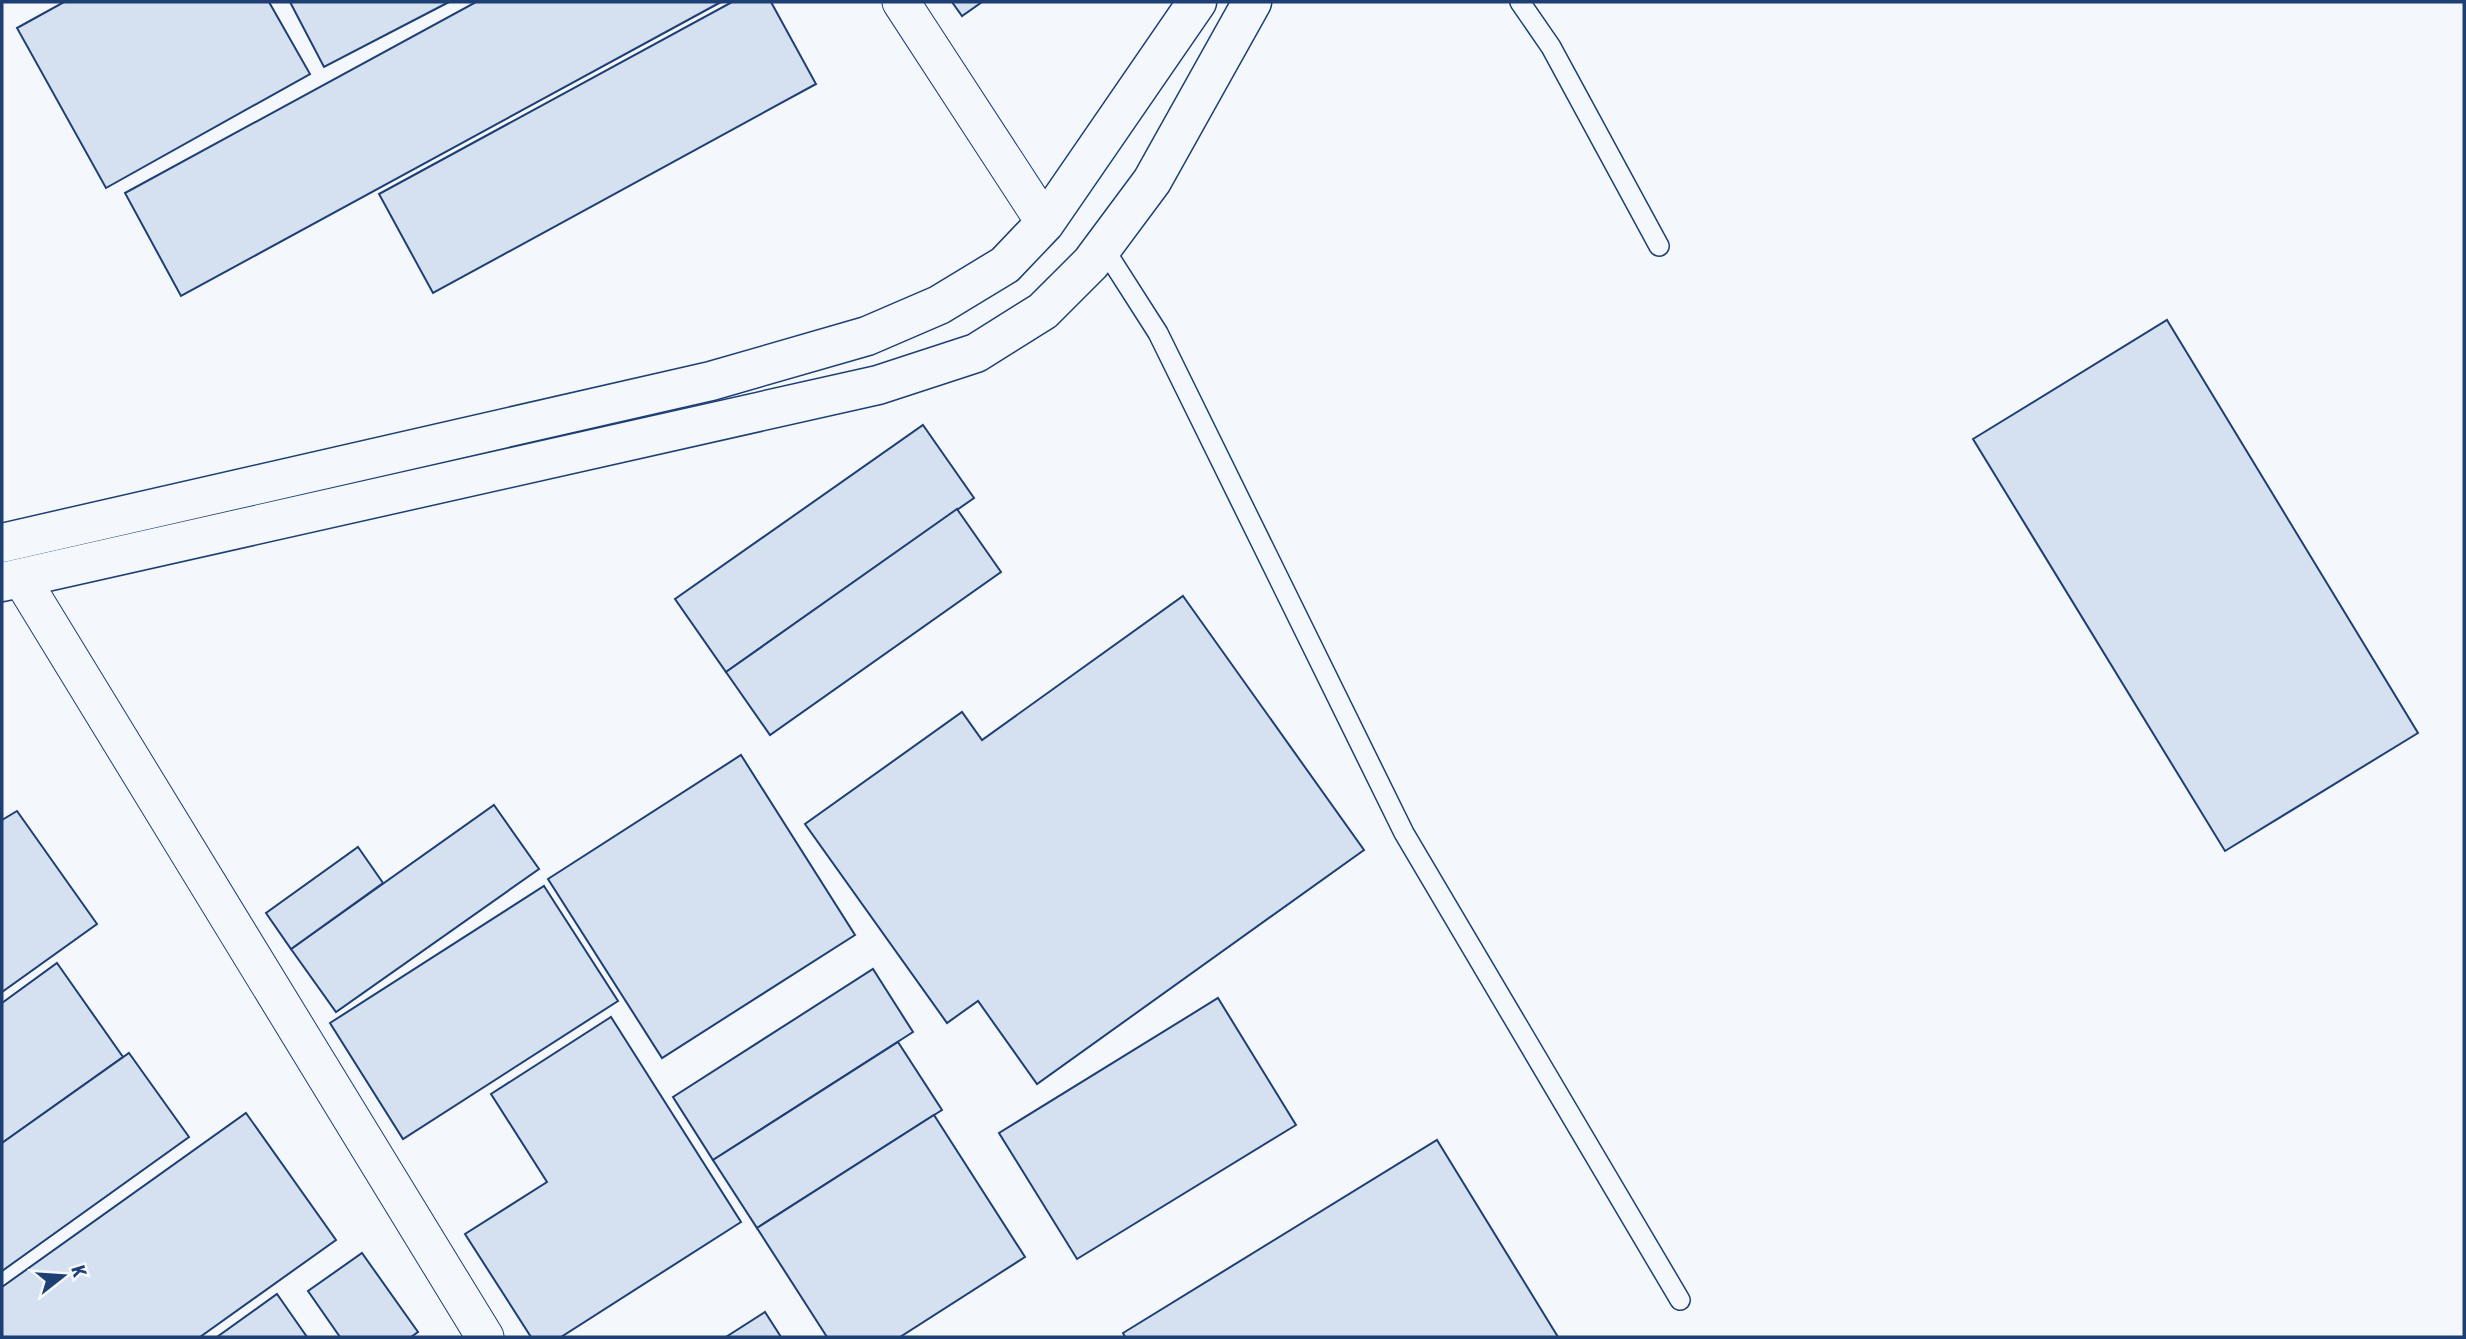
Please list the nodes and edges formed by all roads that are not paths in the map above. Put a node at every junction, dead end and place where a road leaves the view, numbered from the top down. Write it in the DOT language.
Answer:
graph roads {
  1 [pos="901,2"];
  2 [pos="1197,2"];
  3 [pos="1252,2"];
  4 [pos="1520,2"];
  5 [pos="1045,223"];
  6 [pos="1659,246"];
  7 [pos="1103,247"];
  8 [pos="710,381"];
  9 [pos="720,421"];
  10 [pos="328,468"];
  11 [pos="337,507"];
  12 [pos="2,545"];
  13 [pos="11,580"];
  14 [pos="1680,1300"];
  15 [pos="485,1337"];
  1 -- 5 [label="street"];
  2 -- 5 [label="street"];
  3 -- 7 [label="street"];
  4 -- 6 [label="lane"];
  5 -- 8 [label="street"];
  7 -- 9 [label="street"];
  7 -- 14 [label="lane"];
  8 -- 9 [label="street"];
  8 -- 10 [label="street"];
  9 -- 11 [label="street"];
  10 -- 11 [label="street"];
  10 -- 12 [label="street"];
  11 -- 13 [label="street"];
  12 -- 13 [label="street"];
  13 -- 15 [label="street"];
}
